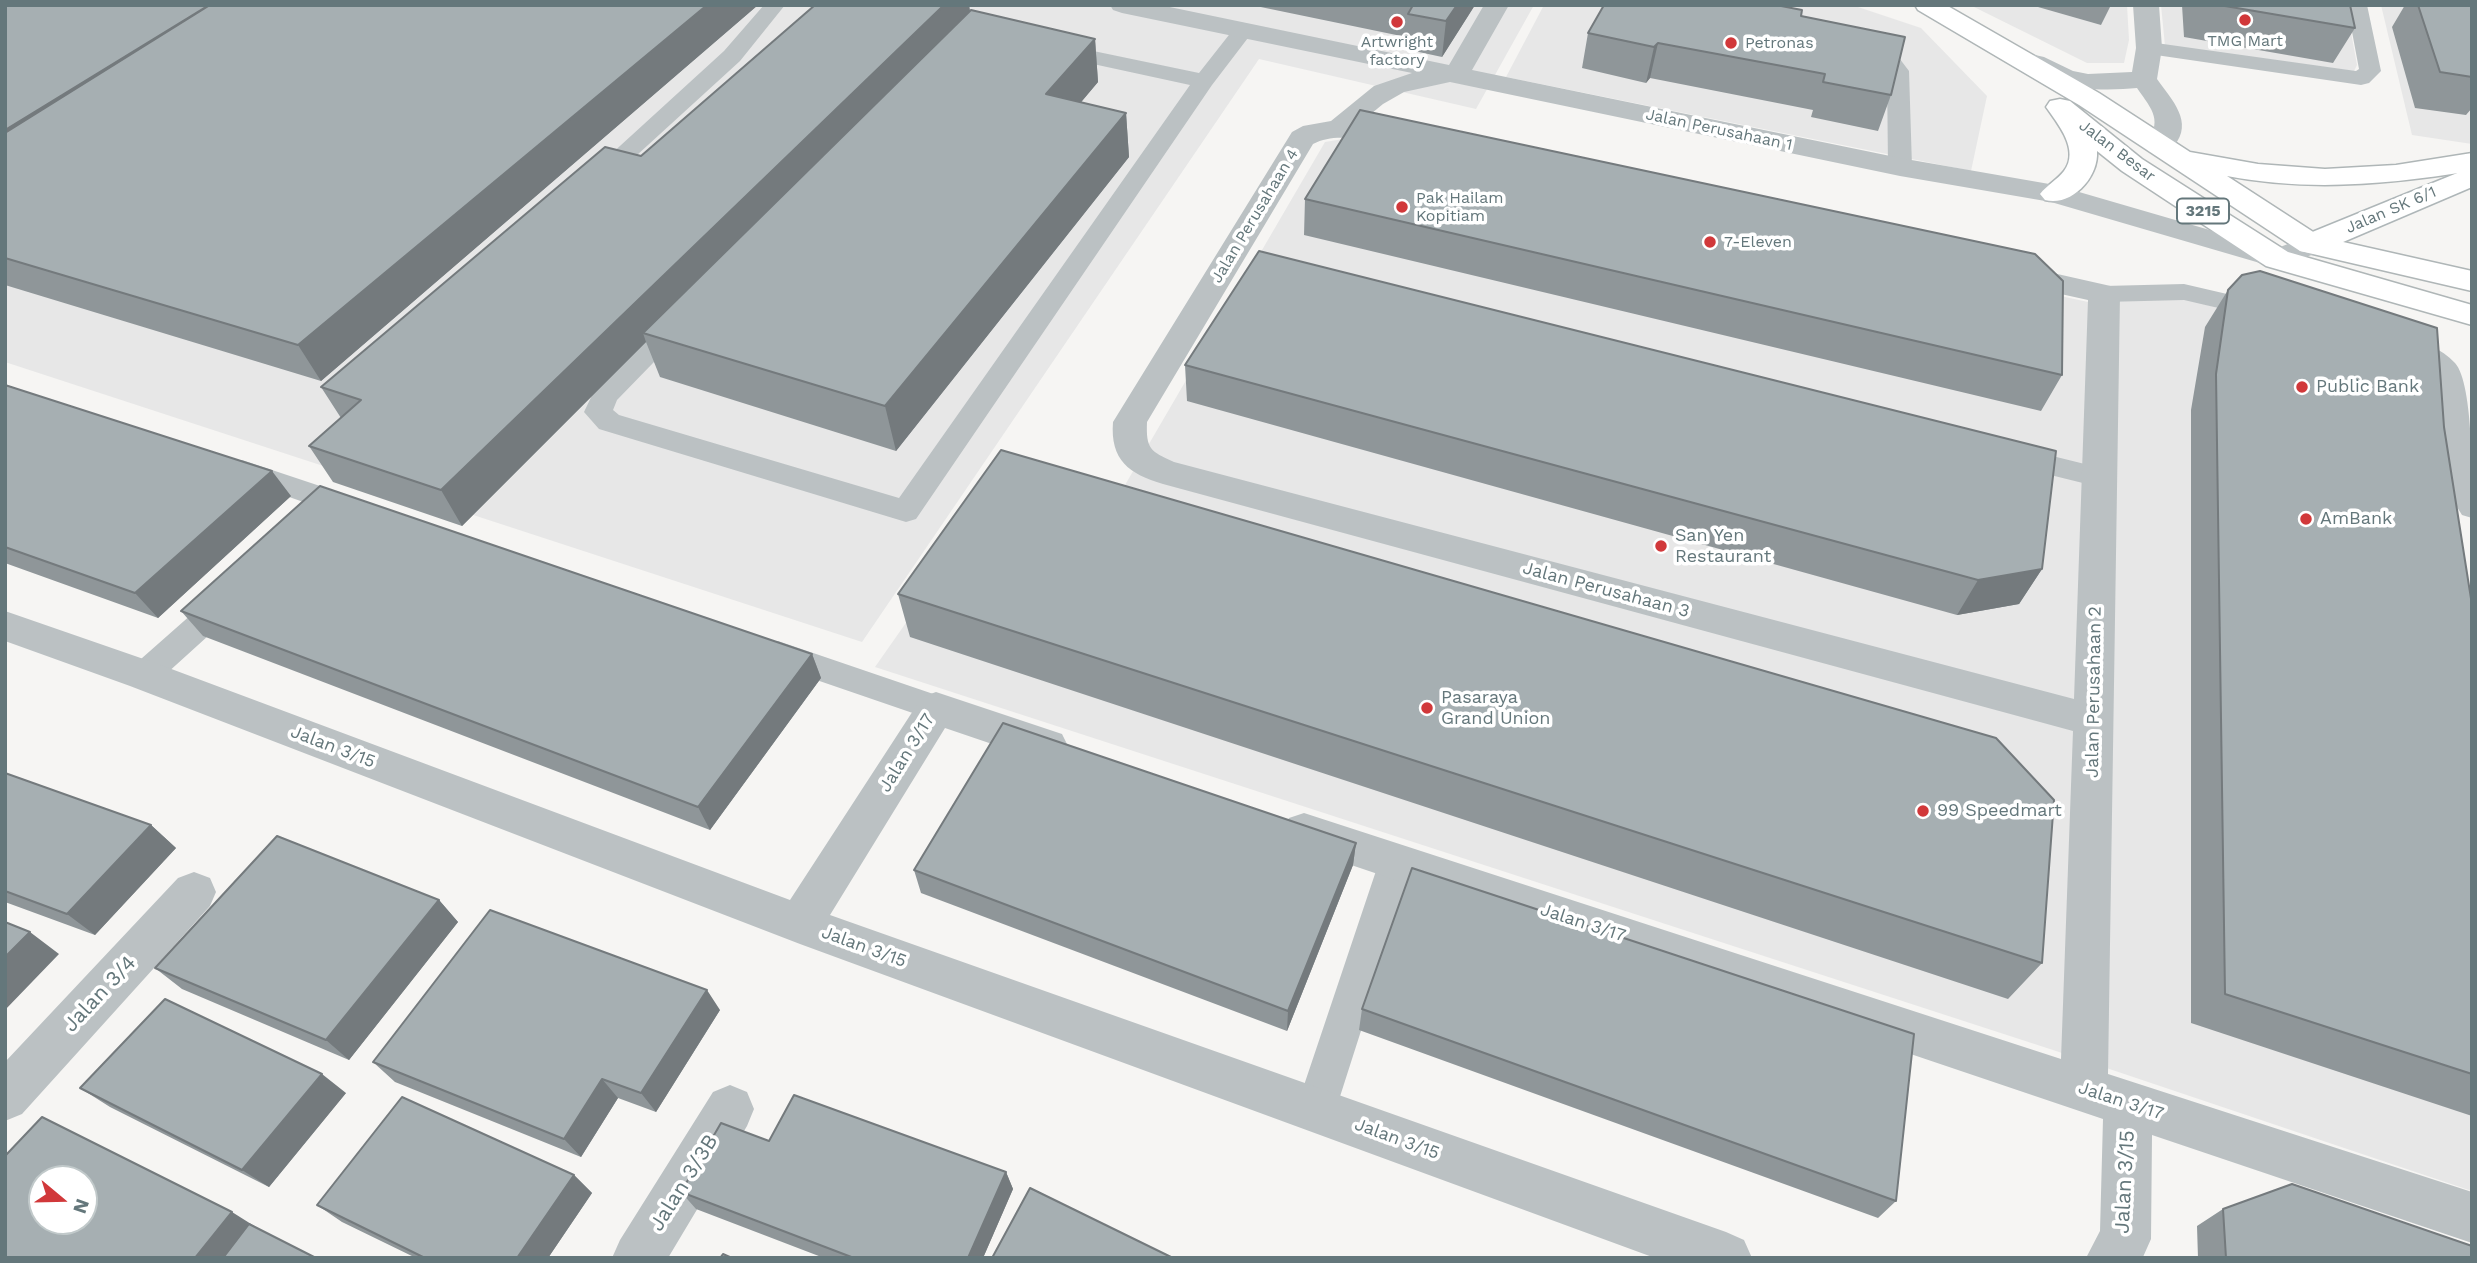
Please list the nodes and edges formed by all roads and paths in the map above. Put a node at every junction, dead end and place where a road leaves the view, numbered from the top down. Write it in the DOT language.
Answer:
graph roads {
  1 [pos="775,5"];
  2 [pos="1122,5"];
  3 [pos="1497,5"];
  4 [pos="1927,5"];
  5 [pos="2146,5"];
  6 [pos="2357,5"];
  7 [pos="1243,30"];
  8 [pos="1975,31"];
  9 [pos="1844,35"];
  10 [pos="1027,43"];
  11 [pos="2149,48"];
  12 [pos="749,68"];
  13 [pos="1456,75"];
  14 [pos="2144,79"];
  15 [pos="1205,81"];
  16 [pos="2057,105"];
  17 [pos="1339,128"];
  18 [pos="1421,146"];
  19 [pos="2165,150"];
  20 [pos="2472,162"];
  21 [pos="1900,167"];
  22 [pos="631,176"];
  23 [pos="2472,176"];
  24 [pos="2054,194"];
  25 [pos="573,201"];
  26 [pos="2311,244"];
  27 [pos="2277,259"];
  28 [pos="1981,267"];
  29 [pos="2472,281"];
  30 [pos="2104,294"];
  31 [pos="694,307"];
  32 [pos="2279,314"];
  33 [pos="2472,315"];
  34 [pos="2374,336"];
  35 [pos="1128,444"];
  36 [pos="1992,451"];
  37 [pos="222,463"];
  38 [pos="2099,477"];
  39 [pos="2472,507"];
  40 [pos="376,516"];
  41 [pos="245,584"];
  42 [pos="5,626"];
  43 [pos="753,646"];
  44 [pos="144,675"];
  45 [pos="936,708"];
  46 [pos="2093,720"];
  47 [pos="1081,756"];
  48 [pos="1265,818"];
  49 [pos="1397,862"];
  50 [pos="194,892"];
  51 [pos="800,924"];
  52 [pos="2106,1096"];
  53 [pos="5,1097"];
  54 [pos="730,1109"];
  55 [pos="1316,1109"];
  56 [pos="2472,1218"];
  57 [pos="638,1258"];
  58 [pos="1726,1258"];
  59 [pos="2112,1258"];
  1 -- 25 [label="lane"];
  2 -- 7 [label="street, Jalan Perusahaan 1"];
  3 -- 13 [label="street"];
  4 -- 8 [label="main road, Jalan Besar / 3215"];
  5 -- 11 [label="street"];
  6 -- 11 [label="lane"];
  7 -- 13 [label="street, Jalan Perusahaan 1"];
  7 -- 15 [label="lane"];
  8 -- 14 [label="street"];
  8 -- 16 [label="main road, Jalan Besar / 3215"];
  8 -- 19 [label="main road, Jalan Besar / 3215"];
  9 -- 21 [label="lane"];
  10 -- 15 [label="lane"];
  11 -- 14 [label="street"];
  12 -- 22 [label="lane"];
  13 -- 17 [label="street"];
  13 -- 21 [label="street, Jalan Perusahaan 1"];
  14 -- 19 [label="street"];
  15 -- 31 [label="lane"];
  16 -- 24 [label="main road"];
  16 -- 27 [label="main road, Jalan Besar / 3215"];
  17 -- 18 [label="street"];
  17 -- 35 [label="street, Jalan Perusahaan 4"];
  19 -- 20 [label="main road"];
  19 -- 26 [label="main road, Jalan Besar / 3215"];
  21 -- 24 [label="street, Jalan Perusahaan 1"];
  23 -- 26 [label="main road, Jalan SK 6/1"];
  24 -- 27 [label="street, Jalan Perusahaan 1"];
  26 -- 27 [label="street"];
  26 -- 29 [label="main road, Jalan Besar / 3215"];
  27 -- 33 [label="main road, Jalan Besar / 3215"];
  28 -- 30 [label="street"];
  30 -- 32 [label="lane"];
  30 -- 38 [label="street, Jalan Perusahaan 2"];
  34 -- 39 [label="lane"];
  35 -- 46 [label="street, Jalan Perusahaan 3"];
  36 -- 38 [label="lane"];
  37 -- 40 [label="lane"];
  38 -- 46 [label="street, Jalan Perusahaan 2"];
  41 -- 44 [label="lane"];
  42 -- 44 [label="street, Jalan 3/15"];
  43 -- 45 [label="lane"];
  44 -- 51 [label="street, Jalan 3/15"];
  45 -- 47 [label="street, Jalan 3/17"];
  45 -- 51 [label="street, Jalan 3/17"];
  46 -- 52 [label="street, Jalan Perusahaan 2"];
  48 -- 49 [label="street, Jalan 3/17"];
  49 -- 52 [label="street, Jalan 3/17"];
  49 -- 55 [label="lane"];
  50 -- 53 [label="street, Jalan 3/4"];
  51 -- 55 [label="street, Jalan 3/15"];
  52 -- 56 [label="street, Jalan 3/17"];
  52 -- 59 [label="street, Jalan 3/15"];
  54 -- 57 [label="street, Jalan 3/3B"];
  55 -- 58 [label="street, Jalan 3/15"];
}
